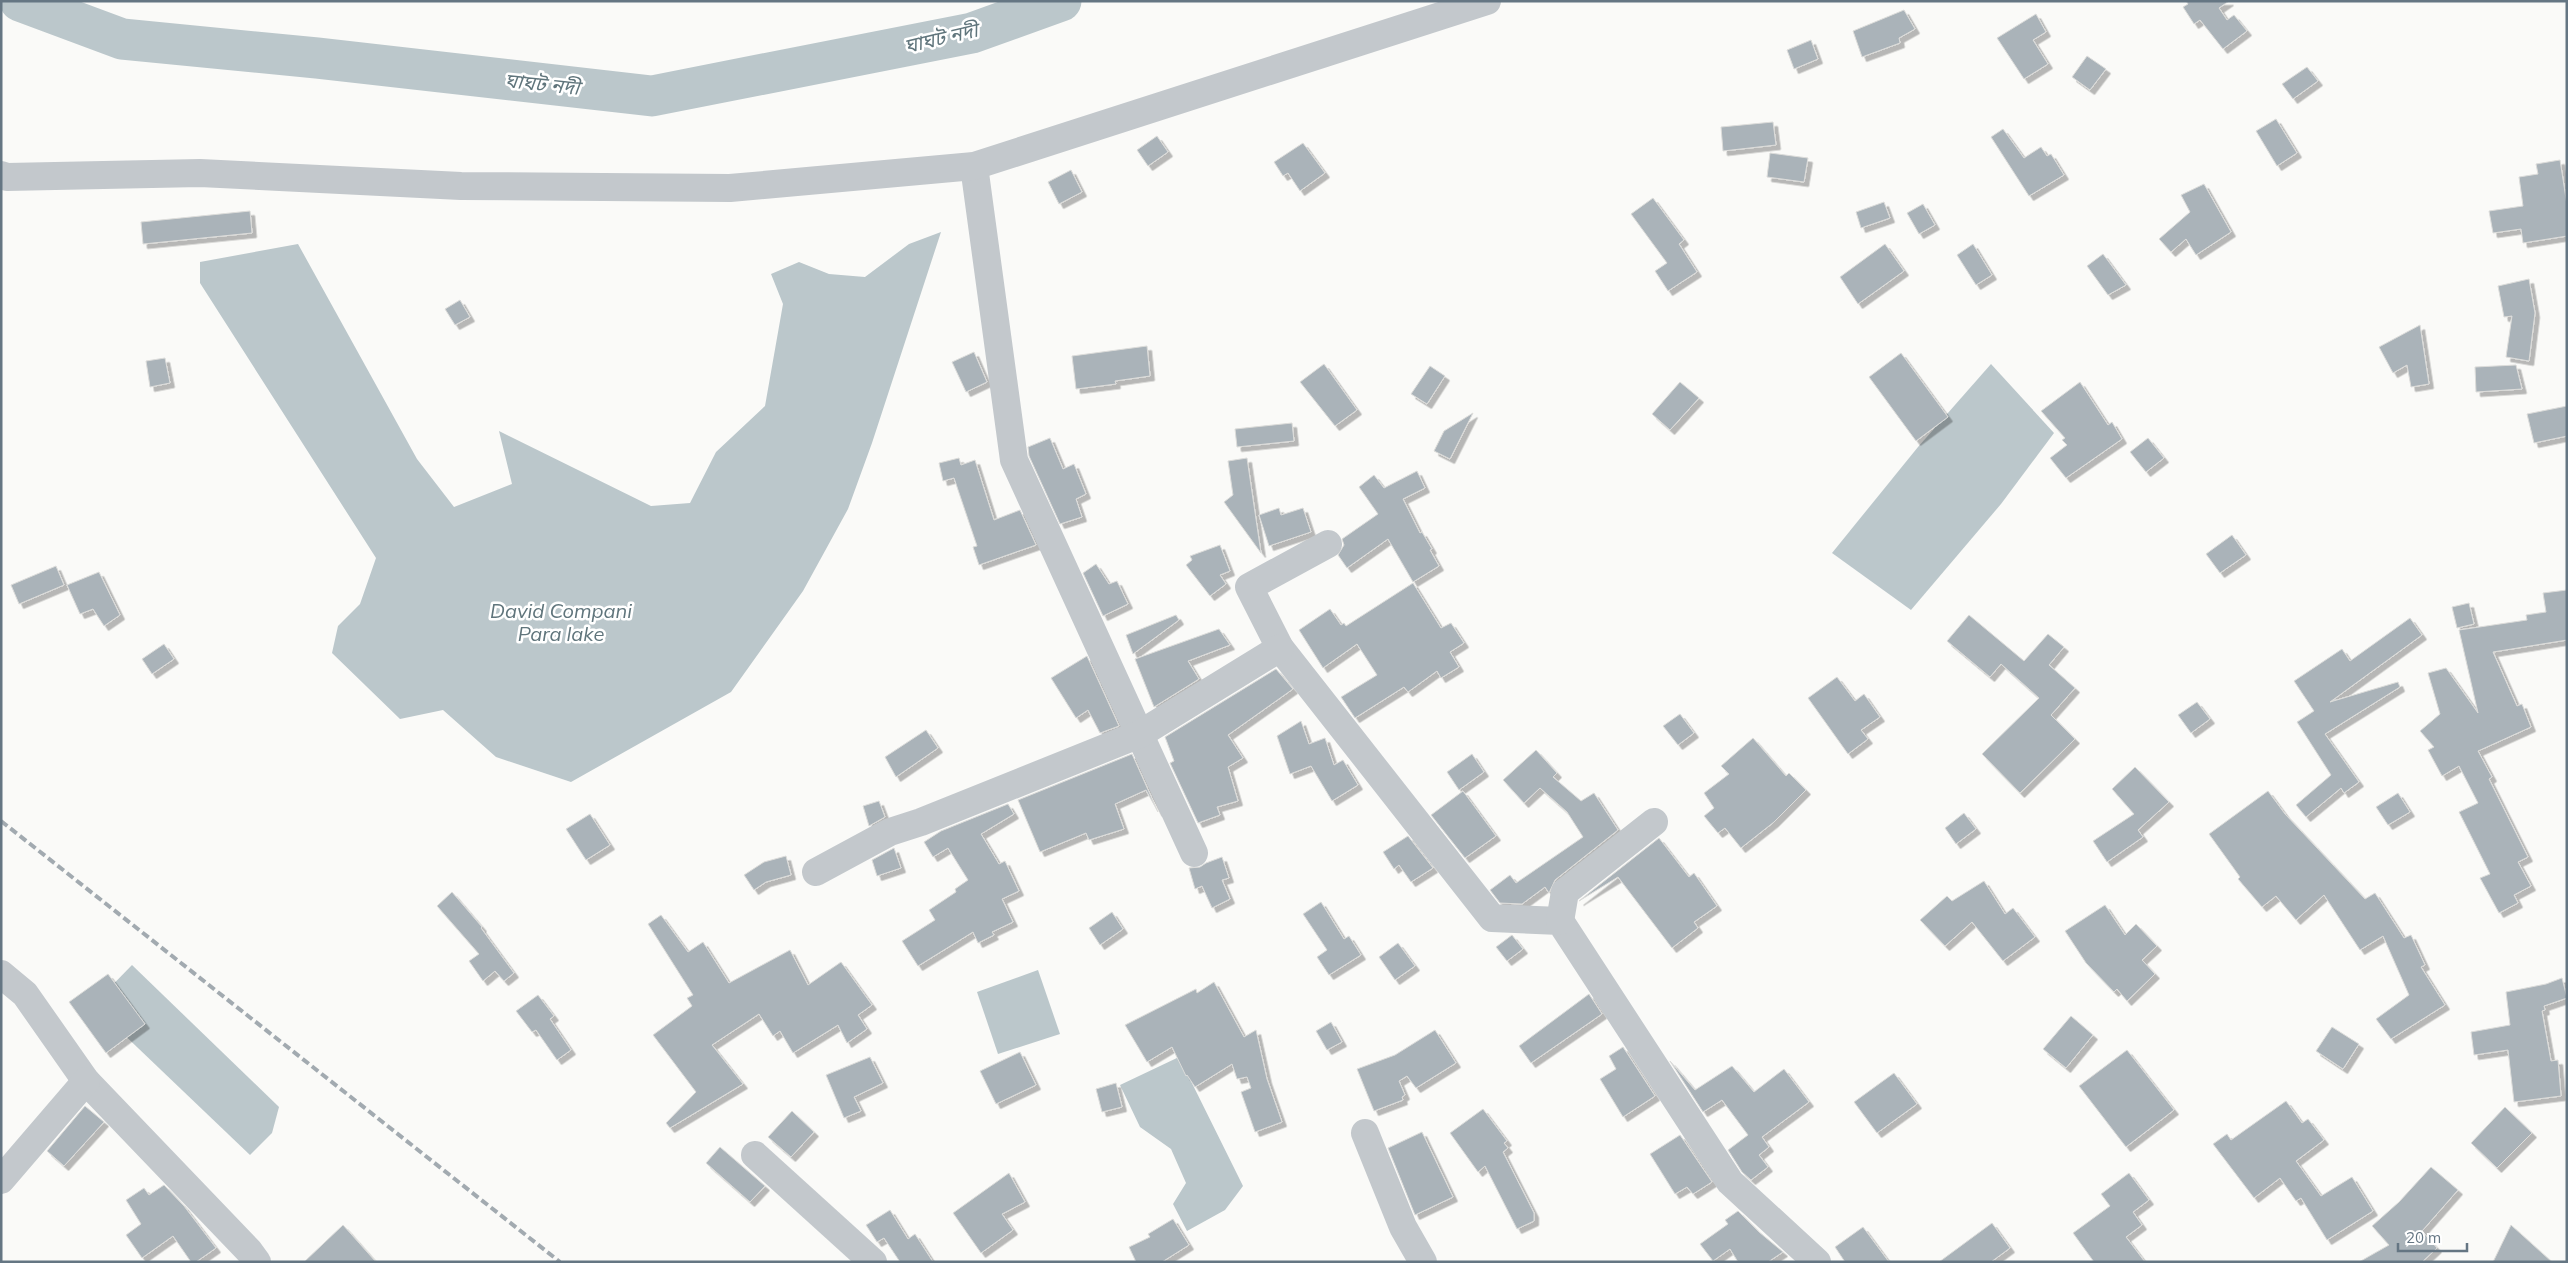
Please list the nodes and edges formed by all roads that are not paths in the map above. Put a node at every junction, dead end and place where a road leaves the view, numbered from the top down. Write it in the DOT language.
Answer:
graph roads {
  1 [pos="1486,1"];
  2 [pos="974,166"];
  3 [pos="1,175"];
  4 [pos="1328,544"];
  5 [pos="1280,648"];
  6 [pos="1140,734"];
  7 [pos="1654,822"];
  8 [pos="1194,853"];
  9 [pos="816,872"];
  10 [pos="1560,922"];
  11 [pos="1,974"];
  12 [pos="86,1082"];
  13 [pos="1365,1133"];
  14 [pos="755,1155"];
  15 [pos="1,1180"];
  16 [pos="870,1261"];
  17 [pos="257,1262"];
  18 [pos="1424,1262"];
  19 [pos="1817,1262"];
  1 -- 2 [label="street"];
  2 -- 3 [label="street"];
  2 -- 6 [label="street"];
  4 -- 5 [label="street"];
  5 -- 6 [label="street"];
  5 -- 10 [label="street"];
  6 -- 8 [label="street"];
  6 -- 9 [label="street"];
  7 -- 10 [label="street"];
  10 -- 19 [label="street"];
  11 -- 12 [label="street"];
  12 -- 15 [label="street"];
  12 -- 17 [label="street"];
  13 -- 18 [label="street"];
  14 -- 16 [label="street"];
}
